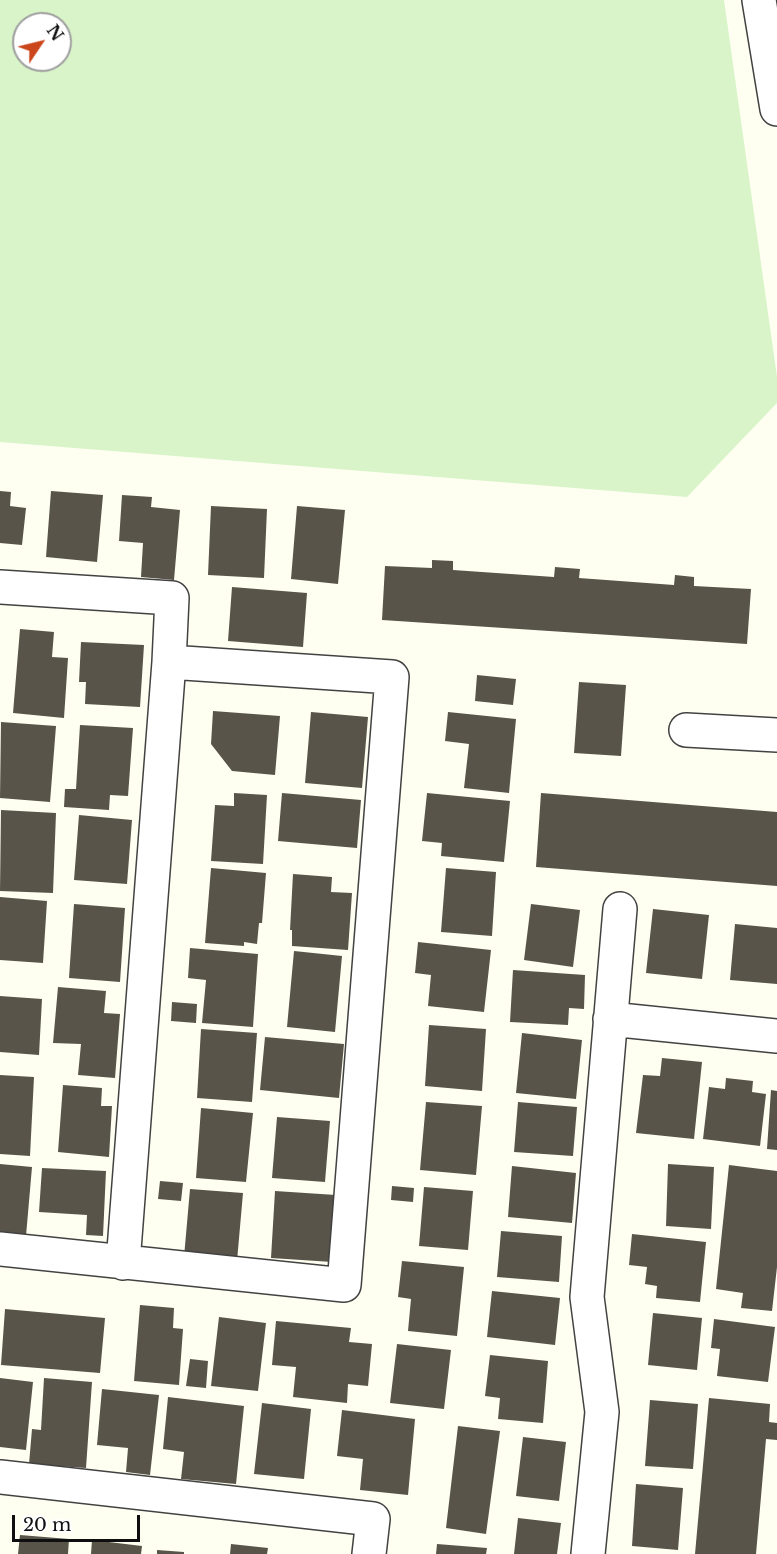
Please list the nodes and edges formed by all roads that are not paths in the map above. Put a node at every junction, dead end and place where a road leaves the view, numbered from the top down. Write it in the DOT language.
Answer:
graph roads {
  1 [pos="759,0"];
  2 [pos="777,110"];
  3 [pos="0,587"];
  4 [pos="169,662"];
  5 [pos="686,730"];
  6 [pos="777,735"];
  7 [pos="620,909"];
  8 [pos="610,1019"];
  9 [pos="777,1036"];
  10 [pos="0,1249"];
  11 [pos="123,1263"];
  12 [pos="0,1477"];
  13 [pos="369,1554"];
  14 [pos="588,1554"];
  1 -- 2 [label="street"];
  3 -- 4 [label="street"];
  4 -- 11 [label="street"];
  4 -- 11 [label="street"];
  5 -- 6 [label="street"];
  7 -- 8 [label="street"];
  8 -- 9 [label="street"];
  8 -- 14 [label="street"];
  10 -- 11 [label="street"];
  12 -- 13 [label="street"];
}
